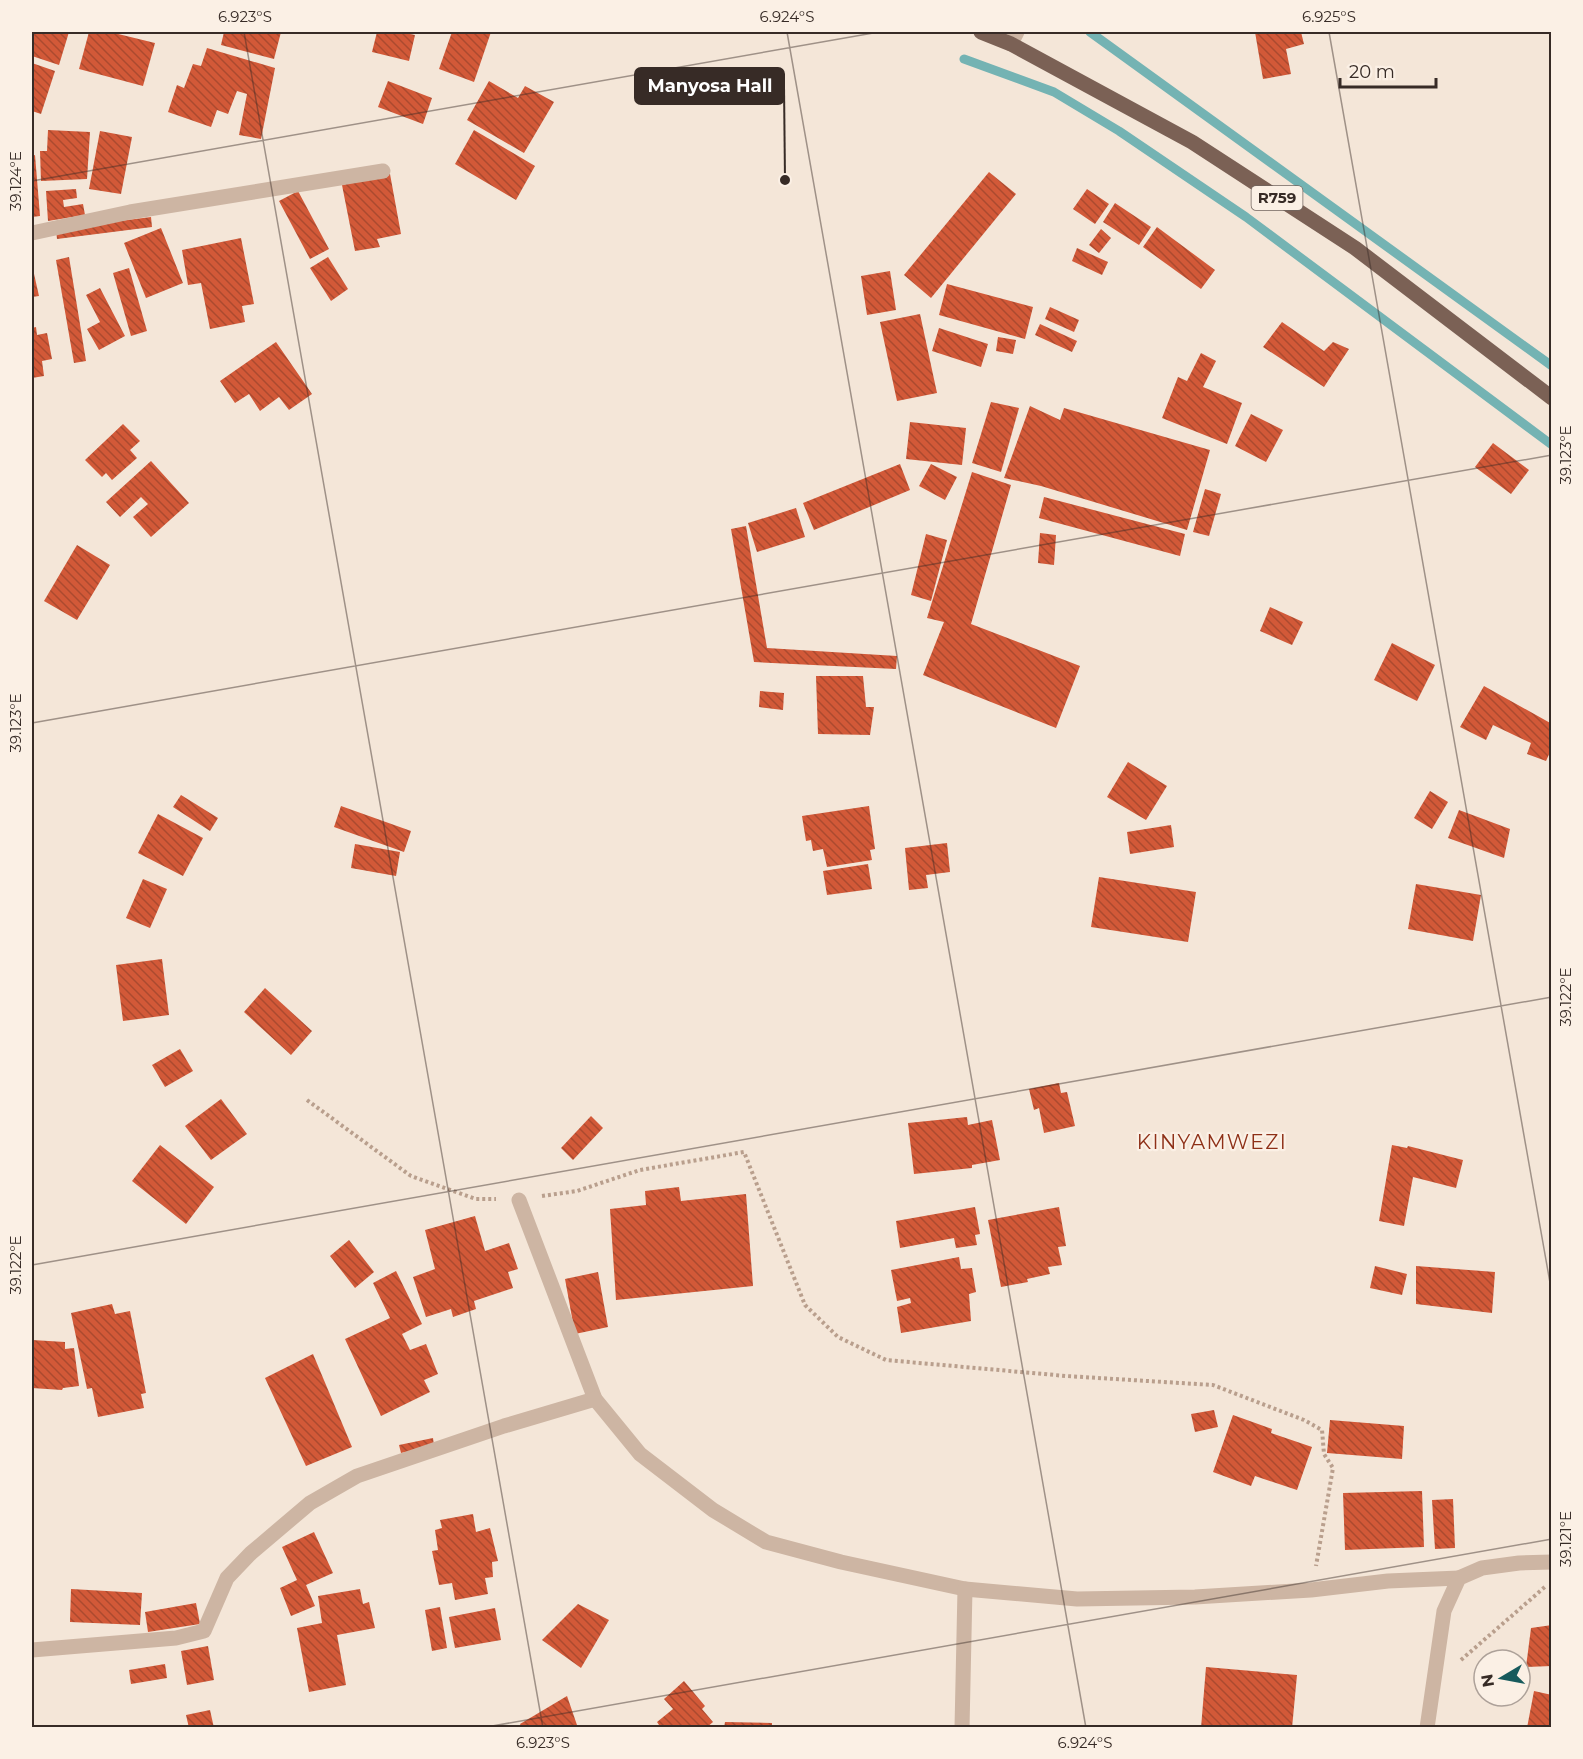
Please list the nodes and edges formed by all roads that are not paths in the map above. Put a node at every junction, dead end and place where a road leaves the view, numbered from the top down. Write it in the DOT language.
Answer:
graph roads {
  1 [pos="981,32"];
  2 [pos="1014,38"];
  3 [pos="383,171"];
  4 [pos="32,232"];
  5 [pos="1551,398"];
  6 [pos="519,1200"];
  7 [pos="595,1399"];
  8 [pos="1551,1562"];
  9 [pos="1460,1578"];
  10 [pos="965,1589"];
  11 [pos="32,1650"];
  12 [pos="962,1728"];
  13 [pos="1427,1728"];
  1 -- 2 [label="main road, R759"];
  2 -- 5 [label="main road, R759"];
  3 -- 4 [label="street"];
  6 -- 7 [label="street"];
  7 -- 10 [label="street"];
  7 -- 11 [label="street"];
  8 -- 9 [label="street"];
  9 -- 10 [label="street"];
  9 -- 13 [label="street"];
  10 -- 12 [label="street"];
}
